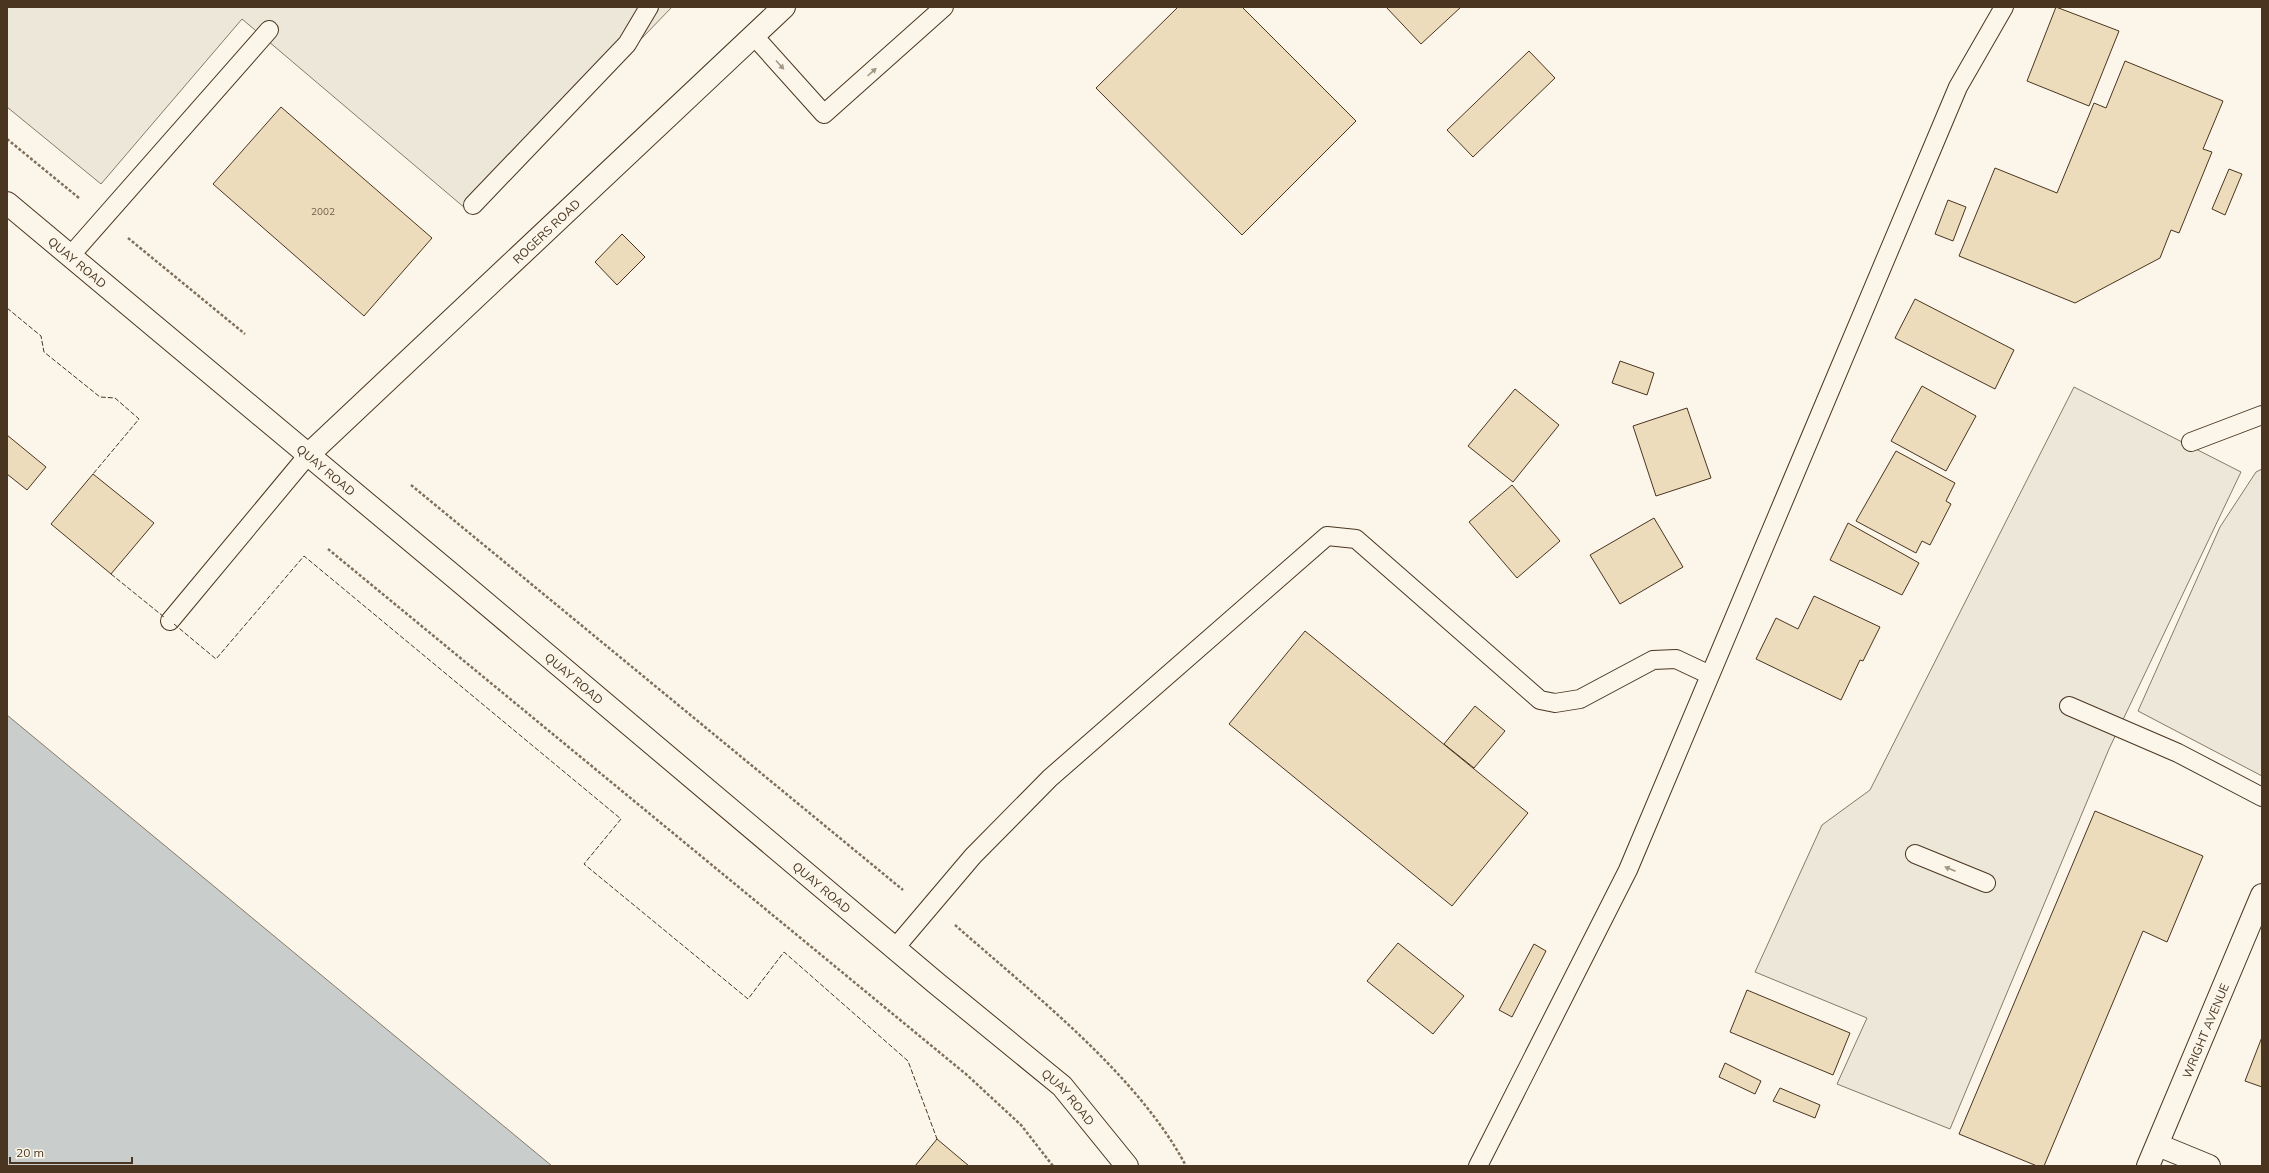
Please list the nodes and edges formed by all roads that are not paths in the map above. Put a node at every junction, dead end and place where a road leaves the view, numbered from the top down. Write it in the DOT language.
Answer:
graph roads {
  1 [pos="649,7"];
  2 [pos="784,7"];
  3 [pos="944,7"];
  4 [pos="2004,7"];
  5 [pos="269,30"];
  6 [pos="754,36"];
  7 [pos="7,203"];
  8 [pos="473,205"];
  9 [pos="71,255"];
  10 [pos="2262,415"];
  11 [pos="2191,442"];
  12 [pos="308,455"];
  13 [pos="170,621"];
  14 [pos="1710,675"];
  15 [pos="2069,706"];
  16 [pos="2262,797"];
  17 [pos="1915,854"];
  18 [pos="1986,884"];
  19 [pos="2262,895"];
  20 [pos="895,948"];
  21 [pos="2158,1145"];
  22 [pos="1127,1166"];
  23 [pos="1478,1166"];
  24 [pos="2148,1166"];
  25 [pos="2209,1166"];
  1 -- 8 [label="lane"];
  2 -- 6 [label="main road, ROGERS ROAD"];
  6 -- 3 [label="lane, one-way"];
  4 -- 14 [label="lane"];
  5 -- 9 [label="lane"];
  6 -- 12 [label="main road, ROGERS ROAD"];
  7 -- 9 [label="main road, QUAY ROAD"];
  9 -- 12 [label="main road, QUAY ROAD"];
  10 -- 11 [label="lane"];
  12 -- 13 [label="lane"];
  12 -- 20 [label="main road, QUAY ROAD"];
  14 -- 20 [label="lane"];
  14 -- 23 [label="lane"];
  15 -- 16 [label="lane"];
  18 -- 17 [label="lane, one-way"];
  19 -- 21 [label="main road, WRIGHT AVENUE"];
  20 -- 22 [label="main road, QUAY ROAD"];
  21 -- 24 [label="main road, WRIGHT AVENUE"];
  21 -- 25 [label="main road"];
}
